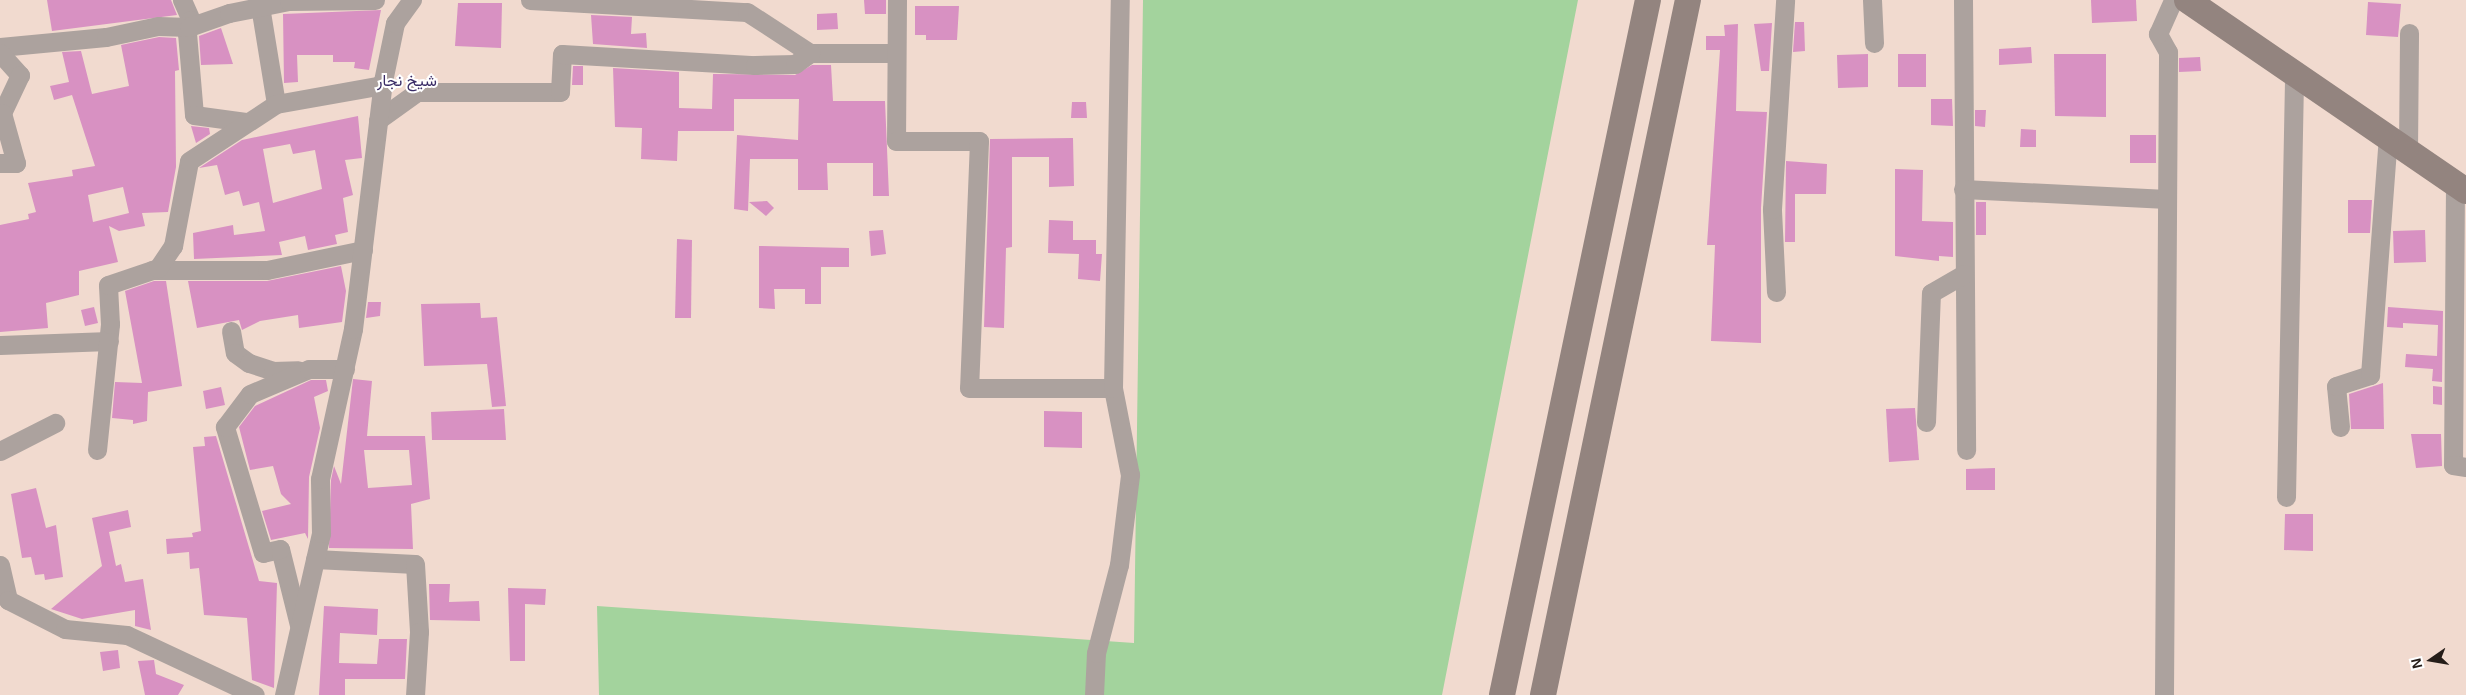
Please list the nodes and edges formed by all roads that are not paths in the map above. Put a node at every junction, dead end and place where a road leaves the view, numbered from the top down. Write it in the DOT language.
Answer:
graph roads {
  1 [pos="182,0"];
  2 [pos="374,0"];
  3 [pos="412,0"];
  4 [pos="530,0"];
  5 [pos="897,0"];
  6 [pos="1120,0"];
  7 [pos="1648,0"];
  8 [pos="1688,0"];
  9 [pos="1785,0"];
  10 [pos="1872,0"];
  11 [pos="1962,0"];
  12 [pos="2172,0"];
  13 [pos="2187,0"];
  14 [pos="260,6"];
  15 [pos="188,27"];
  16 [pos="2409,33"];
  17 [pos="1874,43"];
  18 [pos="0,47"];
  19 [pos="0,53"];
  20 [pos="810,53"];
  21 [pos="896,53"];
  22 [pos="2294,73"];
  23 [pos="382,85"];
  24 [pos="276,104"];
  25 [pos="378,120"];
  26 [pos="246,122"];
  27 [pos="2398,144"];
  28 [pos="0,163"];
  29 [pos="2461,188"];
  30 [pos="1963,189"];
  31 [pos="2167,199"];
  32 [pos="363,250"];
  33 [pos="152,270"];
  34 [pos="1964,274"];
  35 [pos="1776,292"];
  36 [pos="231,331"];
  37 [pos="109,341"];
  38 [pos="0,345"];
  39 [pos="309,369"];
  40 [pos="345,369"];
  41 [pos="1113,388"];
  42 [pos="1926,422"];
  43 [pos="55,423"];
  44 [pos="2340,427"];
  45 [pos="97,450"];
  46 [pos="1966,450"];
  47 [pos="0,451"];
  48 [pos="2466,467"];
  49 [pos="2286,497"];
  50 [pos="315,559"];
  51 [pos="0,564"];
  52 [pos="2,584"];
  53 [pos="300,629"];
  54 [pos="255,695"];
  55 [pos="284,695"];
  56 [pos="415,695"];
  57 [pos="1094,695"];
  58 [pos="1502,695"];
  59 [pos="1543,695"];
  60 [pos="2164,695"];
  1 -- 15 [label="street"];
  2 -- 14 [label="street"];
  3 -- 23 [label="street"];
  4 -- 20 [label="street"];
  5 -- 21 [label="street"];
  6 -- 41 [label="street"];
  7 -- 58 [label="main road"];
  8 -- 59 [label="main road"];
  9 -- 35 [label="street"];
  10 -- 17 [label="street"];
  11 -- 30 [label="street"];
  12 -- 31 [label="street"];
  13 -- 22 [label="main road"];
  14 -- 15 [label="street"];
  14 -- 24 [label="street"];
  15 -- 18 [label="street"];
  15 -- 26 [label="street"];
  16 -- 27 [label="street"];
  19 -- 28 [label="street"];
  20 -- 21 [label="street"];
  20 -- 25 [label="street"];
  21 -- 41 [label="street"];
  22 -- 27 [label="main road"];
  22 -- 49 [label="street"];
  23 -- 24 [label="street"];
  23 -- 25 [label="street"];
  24 -- 26 [label="street"];
  25 -- 32 [label="street"];
  26 -- 33 [label="street"];
  27 -- 29 [label="main road"];
  27 -- 44 [label="street"];
  29 -- 48 [label="street"];
  30 -- 31 [label="street"];
  30 -- 34 [label="street"];
  31 -- 60 [label="street"];
  32 -- 33 [label="street"];
  32 -- 40 [label="street"];
  33 -- 37 [label="street"];
  34 -- 42 [label="street"];
  34 -- 46 [label="street"];
  36 -- 39 [label="street"];
  37 -- 38 [label="street"];
  37 -- 45 [label="street"];
  39 -- 40 [label="street"];
  39 -- 53 [label="street"];
  40 -- 50 [label="street"];
  41 -- 57 [label="street"];
  43 -- 47 [label="street"];
  50 -- 53 [label="street"];
  50 -- 56 [label="street"];
  51 -- 52 [label="street"];
  52 -- 54 [label="street"];
  53 -- 55 [label="street"];
}
